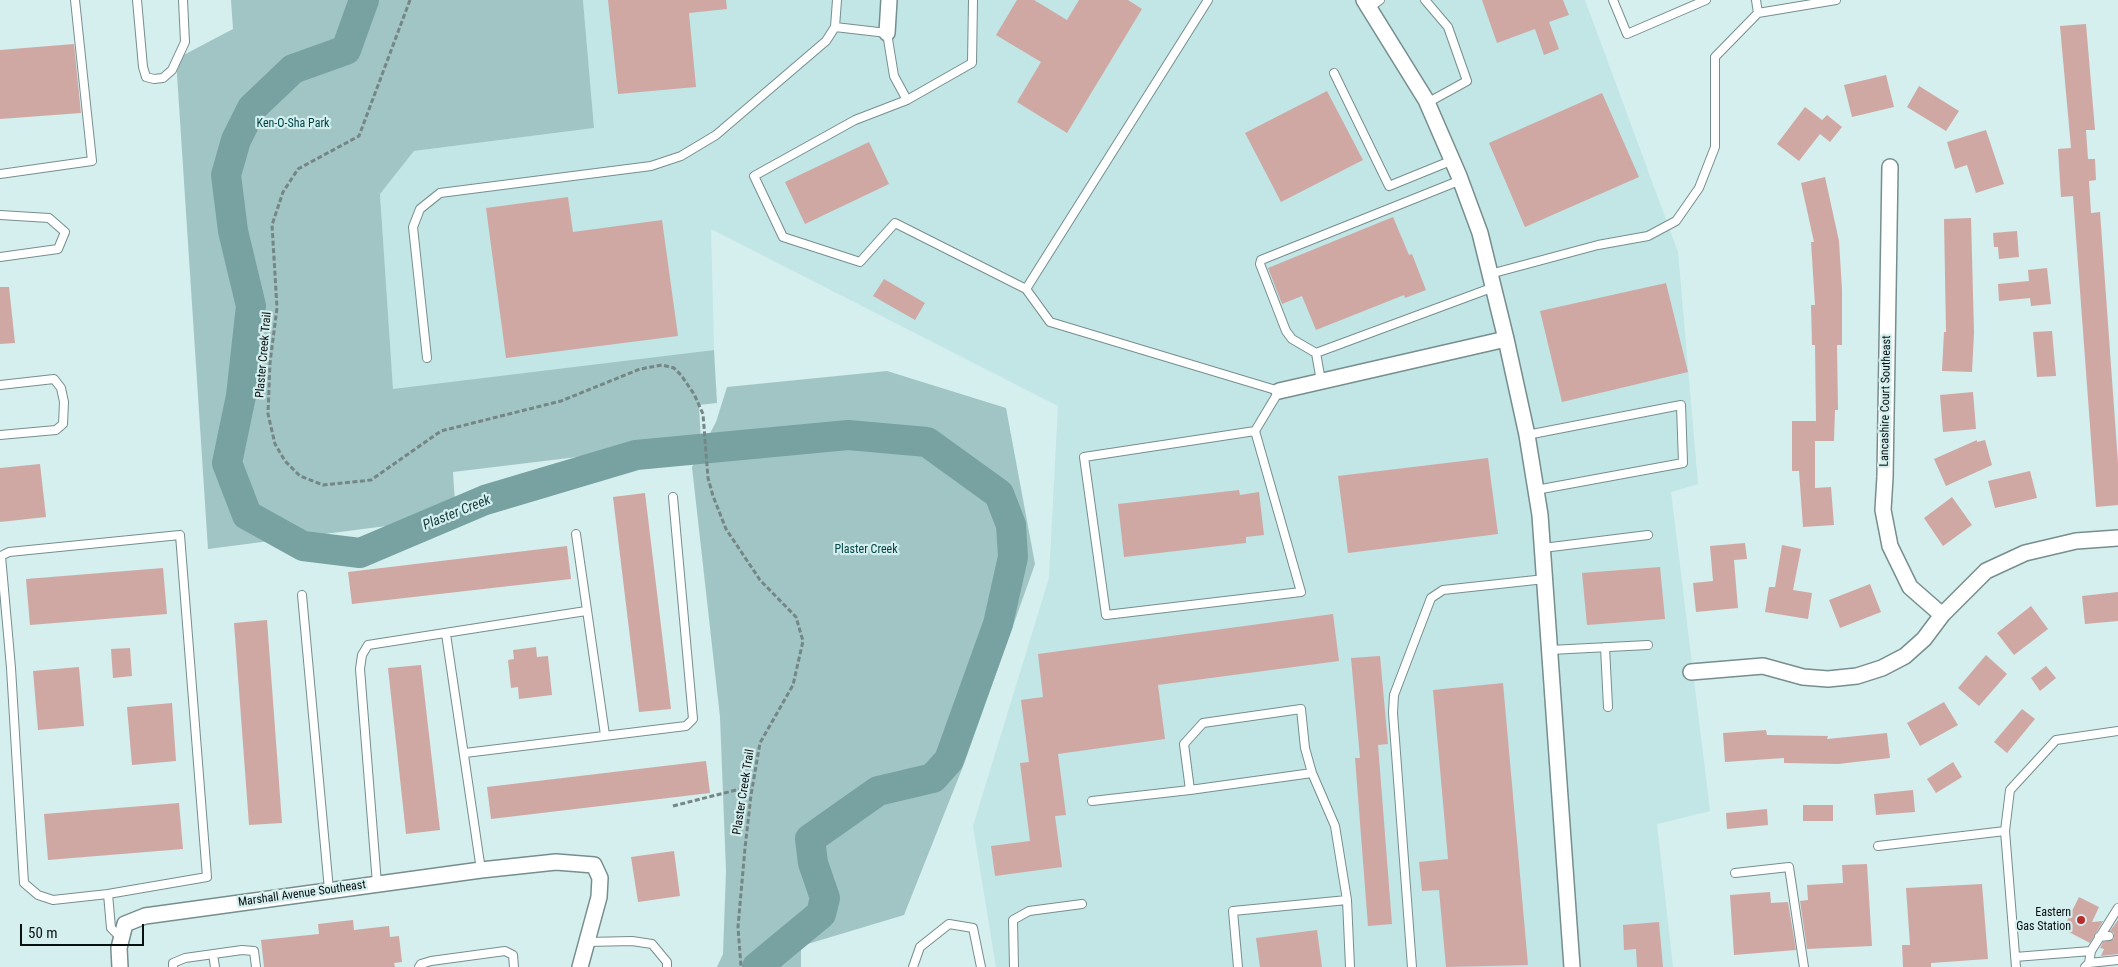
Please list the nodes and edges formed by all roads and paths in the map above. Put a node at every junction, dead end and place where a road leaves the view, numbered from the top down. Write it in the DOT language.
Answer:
graph roads {
  1 [pos="75,0"];
  2 [pos="137,0"];
  3 [pos="184,0"];
  4 [pos="410,0"];
  5 [pos="837,0"];
  6 [pos="889,0"];
  7 [pos="973,0"];
  8 [pos="1208,0"];
  9 [pos="1426,0"];
  10 [pos="1613,0"];
  11 [pos="1706,0"];
  12 [pos="1756,0"];
  13 [pos="1836,0"];
  14 [pos="1371,3"];
  15 [pos="1758,12"];
  16 [pos="834,27"];
  17 [pos="887,32"];
  18 [pos="1334,73"];
  19 [pos="907,100"];
  20 [pos="1427,103"];
  21 [pos="1452,160"];
  22 [pos="1890,167"];
  23 [pos="0,174"];
  24 [pos="1461,180"];
  25 [pos="0,215"];
  26 [pos="0,256"];
  27 [pos="1492,280"];
  28 [pos="1026,290"];
  29 [pos="1506,339"];
  30 [pos="1316,353"];
  31 [pos="427,358"];
  32 [pos="1321,381"];
  33 [pos="0,385"];
  34 [pos="1278,391"];
  35 [pos="1255,431"];
  36 [pos="0,435"];
  37 [pos="1527,435"];
  38 [pos="1536,490"];
  39 [pos="673,497"];
  40 [pos="576,534"];
  41 [pos="1648,535"];
  42 [pos="2118,538"];
  43 [pos="1543,548"];
  44 [pos="1545,580"];
  45 [pos="302,595"];
  46 [pos="586,611"];
  47 [pos="1942,615"];
  48 [pos="446,634"];
  49 [pos="1648,645"];
  50 [pos="1605,647"];
  51 [pos="1550,650"];
  52 [pos="1691,672"];
  53 [pos="1608,706"];
  54 [pos="2118,731"];
  55 [pos="605,735"];
  56 [pos="465,753"];
  57 [pos="1312,774"];
  58 [pos="752,786"];
  59 [pos="1190,790"];
  60 [pos="1092,801"];
  61 [pos="673,806"];
  62 [pos="2005,832"];
  63 [pos="1878,846"];
  64 [pos="481,870"];
  65 [pos="1735,873"];
  66 [pos="377,884"];
  67 [pos="329,890"];
  68 [pos="108,894"];
  69 [pos="1347,900"];
  70 [pos="1082,904"];
  71 [pos="2118,908"];
  72 [pos="123,931"];
  73 [pos="2110,936"];
  74 [pos="2099,937"];
  75 [pos="587,942"];
  76 [pos="2090,950"];
  77 [pos="213,954"];
  78 [pos="2015,957"];
  79 [pos="2118,960"];
  80 [pos="2087,965"];
  81 [pos="120,967"];
  82 [pos="172,967"];
  83 [pos="215,967"];
  84 [pos="256,967"];
  85 [pos="418,967"];
  86 [pos="514,967"];
  87 [pos="580,967"];
  88 [pos="667,967"];
  89 [pos="740,967"];
  90 [pos="913,967"];
  91 [pos="982,967"];
  92 [pos="1014,967"];
  93 [pos="1238,967"];
  94 [pos="1350,967"];
  95 [pos="1412,967"];
  96 [pos="1572,967"];
  97 [pos="1804,967"];
  98 [pos="2016,967"];
  1 -- 23 [label="lane"];
  2 -- 3 [label="lane"];
  4 -- 58 [label="path, Plaster Creek Trail"];
  5 -- 16 [label="lane"];
  6 -- 17 [label="street"];
  7 -- 19 [label="lane"];
  8 -- 28 [label="lane"];
  9 -- 20 [label="lane"];
  10 -- 11 [label="lane"];
  12 -- 15 [label="lane"];
  13 -- 15 [label="lane"];
  14 -- 20 [label="street"];
  15 -- 27 [label="lane"];
  16 -- 17 [label="lane"];
  16 -- 31 [label="lane"];
  17 -- 19 [label="lane"];
  18 -- 21 [label="lane"];
  19 -- 28 [label="lane"];
  20 -- 21 [label="street"];
  21 -- 24 [label="street"];
  22 -- 47 [label="street, Lancashire Court Southeast"];
  24 -- 27 [label="street"];
  24 -- 30 [label="lane"];
  25 -- 26 [label="lane"];
  27 -- 29 [label="street"];
  27 -- 30 [label="lane"];
  28 -- 34 [label="lane"];
  29 -- 32 [label="street"];
  29 -- 37 [label="street"];
  30 -- 32 [label="lane"];
  32 -- 34 [label="street"];
  33 -- 36 [label="lane"];
  34 -- 35 [label="lane"];
  35 -- 35 [label="lane"];
  37 -- 38 [label="street"];
  37 -- 38 [label="lane"];
  38 -- 43 [label="street"];
  39 -- 55 [label="lane"];
  40 -- 46 [label="lane"];
  41 -- 43 [label="lane"];
  42 -- 47 [label="street"];
  43 -- 44 [label="street"];
  44 -- 51 [label="street"];
  44 -- 95 [label="lane"];
  45 -- 67 [label="lane"];
  46 -- 48 [label="lane"];
  46 -- 55 [label="lane"];
  47 -- 52 [label="street"];
  48 -- 56 [label="lane"];
  48 -- 66 [label="lane"];
  49 -- 50 [label="lane"];
  50 -- 51 [label="lane"];
  50 -- 53 [label="lane"];
  51 -- 96 [label="street"];
  54 -- 62 [label="lane"];
  55 -- 56 [label="lane"];
  56 -- 64 [label="lane"];
  57 -- 59 [label="lane"];
  57 -- 59 [label="lane"];
  57 -- 69 [label="lane"];
  58 -- 61 [label="path"];
  58 -- 89 [label="path, Plaster Creek Trail"];
  59 -- 60 [label="lane"];
  62 -- 63 [label="lane"];
  62 -- 78 [label="lane"];
  64 -- 66 [label="street, Marshall Avenue Southeast"];
  64 -- 75 [label="street, Marshall Avenue Southeast"];
  65 -- 97 [label="lane"];
  66 -- 67 [label="street, Marshall Avenue Southeast"];
  67 -- 72 [label="street, Marshall Avenue Southeast"];
  68 -- 68 [label="lane"];
  68 -- 72 [label="lane"];
  69 -- 93 [label="lane"];
  69 -- 94 [label="lane"];
  70 -- 92 [label="lane"];
  71 -- 74 [label="lane"];
  72 -- 81 [label="street"];
  73 -- 74 [label="lane"];
  74 -- 76 [label="lane"];
  75 -- 87 [label="street"];
  75 -- 88 [label="lane"];
  76 -- 78 [label="lane"];
  76 -- 80 [label="lane"];
  77 -- 82 [label="lane"];
  77 -- 83 [label="lane"];
  77 -- 84 [label="lane"];
  78 -- 98 [label="lane"];
  79 -- 80 [label="lane"];
  85 -- 86 [label="lane"];
  90 -- 91 [label="lane"];
}
